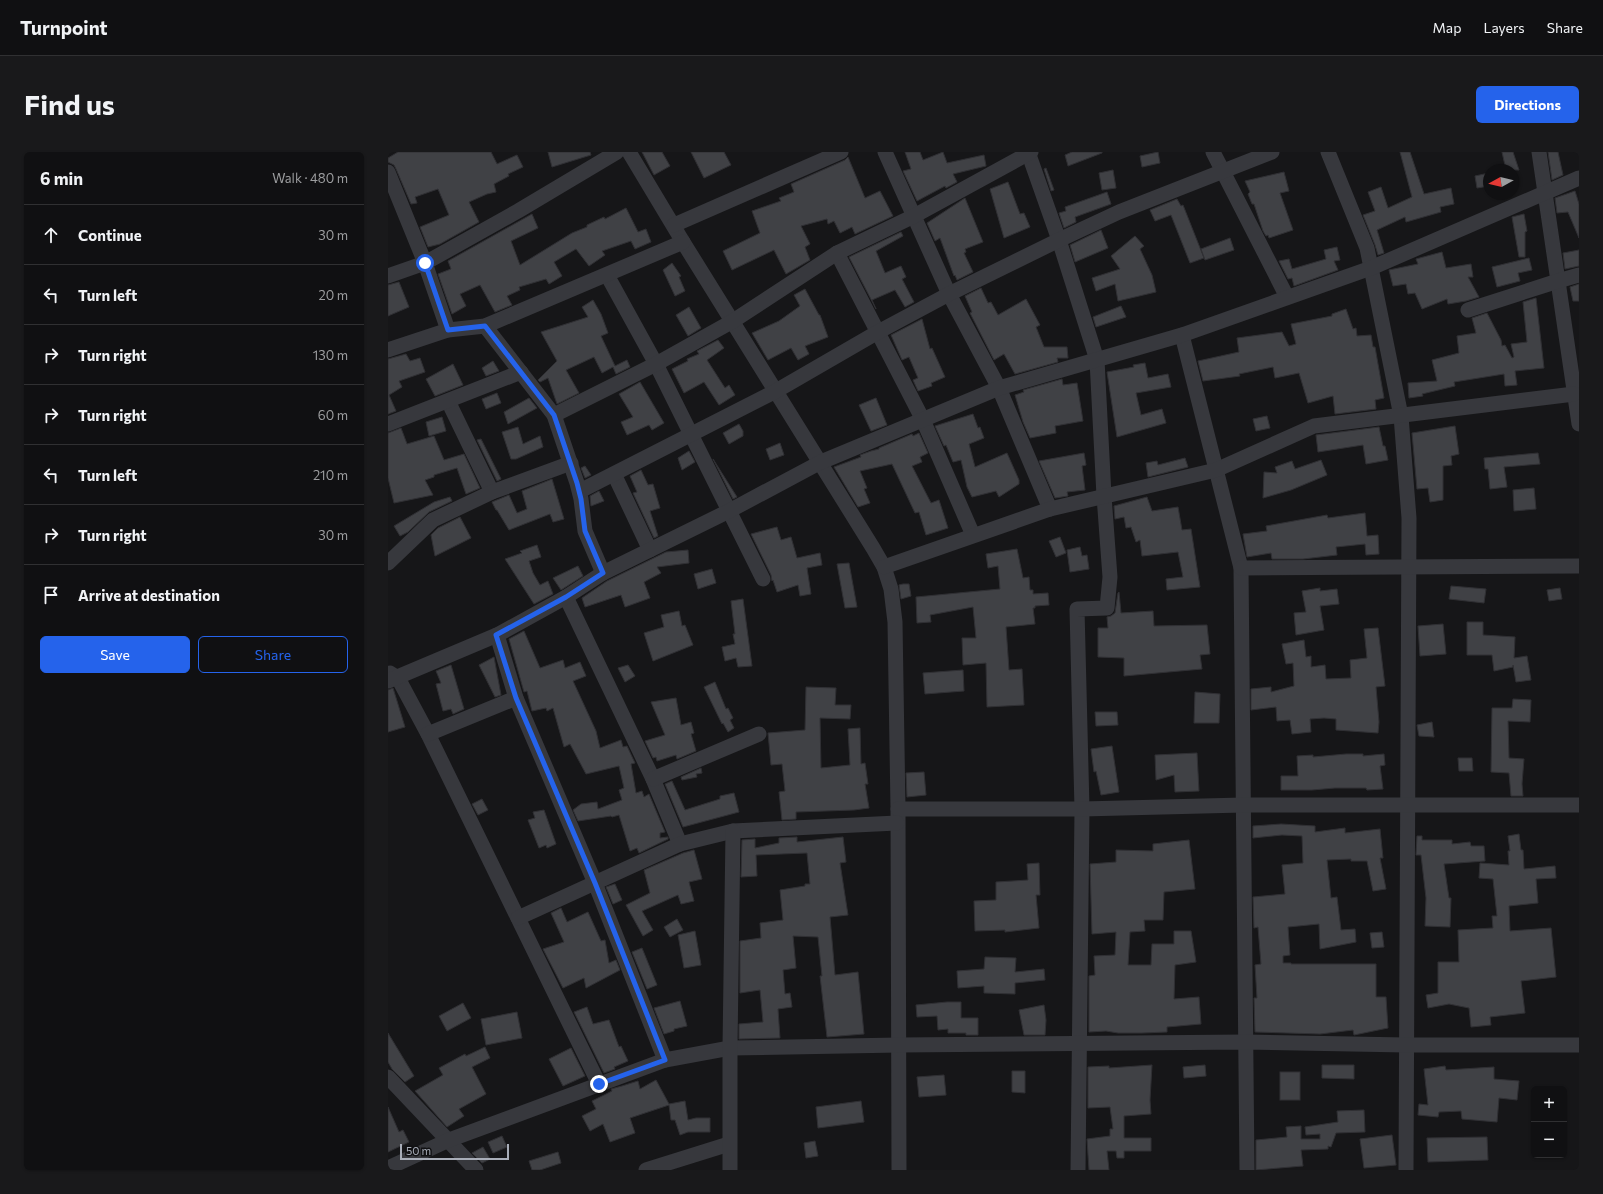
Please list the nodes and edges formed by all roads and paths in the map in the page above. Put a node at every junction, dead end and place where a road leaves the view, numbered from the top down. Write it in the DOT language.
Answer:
graph roads {
  1 [pos="616,152"];
  2 [pos="629,152"];
  3 [pos="841,152"];
  4 [pos="885,152"];
  5 [pos="1029,152"];
  6 [pos="1213,152"];
  7 [pos="1272,152"];
  8 [pos="1328,152"];
  9 [pos="1539,152"];
  10 [pos="1223,171"];
  11 [pos="388,172"];
  12 [pos="1579,178"];
  13 [pos="1545,193"];
  14 [pos="914,216"];
  15 [pos="674,225"];
  16 [pos="1059,240"];
  17 [pos="683,242"];
  18 [pos="837,253"];
  19 [pos="425,263"];
  20 [pos="1371,268"];
  21 [pos="1579,275"];
  22 [pos="388,276"];
  23 [pos="606,276"];
  24 [pos="1558,281"];
  25 [pos="949,294"];
  26 [pos="1287,297"];
  27 [pos="1468,310"];
  28 [pos="733,320"];
  29 [pos="485,326"];
  30 [pos="448,330"];
  31 [pos="878,332"];
  32 [pos="1182,335"];
  33 [pos="388,350"];
  34 [pos="1097,360"];
  35 [pos="656,364"];
  36 [pos="521,372"];
  37 [pos="999,388"];
  38 [pos="776,391"];
  39 [pos="1574,394"];
  40 [pos="448,401"];
  41 [pos="554,415"];
  42 [pos="1400,416"];
  43 [pos="923,420"];
  44 [pos="388,424"];
  45 [pos="1579,424"];
  46 [pos="691,434"];
  47 [pos="820,462"];
  48 [pos="571,463"];
  49 [pos="1216,470"];
  50 [pos="614,474"];
  51 [pos="580,491"];
  52 [pos="492,492"];
  53 [pos="1104,496"];
  54 [pos="1050,509"];
  55 [pos="729,511"];
  56 [pos="973,535"];
  57 [pos="650,550"];
  58 [pos="388,563"];
  59 [pos="1579,566"];
  60 [pos="884,567"];
  61 [pos="1409,567"];
  62 [pos="1241,568"];
  63 [pos="603,573"];
  64 [pos="763,579"];
  65 [pos="566,597"];
  66 [pos="496,635"];
  67 [pos="391,677"];
  68 [pos="516,698"];
  69 [pos="428,734"];
  70 [pos="759,734"];
  71 [pos="653,779"];
  72 [pos="1243,805"];
  73 [pos="1408,805"];
  74 [pos="1579,805"];
  75 [pos="1082,809"];
  76 [pos="898,816"];
  77 [pos="733,831"];
  78 [pos="680,844"];
  79 [pos="595,883"];
  80 [pos="518,918"];
  81 [pos="1246,1042"];
  82 [pos="1079,1044"];
  83 [pos="898,1045"];
  84 [pos="1406,1045"];
  85 [pos="1579,1045"];
  86 [pos="730,1048"];
  87 [pos="665,1060"];
  88 [pos="388,1076"];
  89 [pos="599,1084"];
  90 [pos="449,1140"];
  91 [pos="729,1144"];
  92 [pos="388,1168"];
  93 [pos="476,1170"];
  94 [pos="646,1170"];
  95 [pos="730,1170"];
  96 [pos="899,1170"];
  97 [pos="1078,1170"];
  98 [pos="1247,1170"];
  99 [pos="1406,1170"];
  1 -- 19 [label="street"];
  2 -- 15 [label="street"];
  3 -- 15 [label="street"];
  4 -- 14 [label="street"];
  5 -- 14 [label="street"];
  5 -- 16 [label="street"];
  6 -- 10 [label="street"];
  7 -- 10 [label="street"];
  8 -- 20 [label="street"];
  9 -- 13 [label="street"];
  10 -- 16 [label="street"];
  10 -- 26 [label="street"];
  11 -- 19 [label="street"];
  12 -- 13 [label="street"];
  13 -- 20 [label="street"];
  13 -- 24 [label="street"];
  14 -- 18 [label="street"];
  14 -- 25 [label="street"];
  15 -- 17 [label="street"];
  16 -- 25 [label="street"];
  16 -- 34 [label="street"];
  17 -- 23 [label="street"];
  17 -- 28 [label="street"];
  18 -- 28 [label="street"];
  18 -- 31 [label="street"];
  19 -- 22 [label="street"];
  19 -- 30 [label="street"];
  20 -- 26 [label="street"];
  20 -- 42 [label="street"];
  21 -- 24 [label="street"];
  23 -- 29 [label="street"];
  23 -- 35 [label="street"];
  24 -- 27 [label="street"];
  24 -- 39 [label="street"];
  25 -- 31 [label="street"];
  25 -- 37 [label="street"];
  26 -- 32 [label="street"];
  28 -- 35 [label="street"];
  28 -- 38 [label="street"];
  29 -- 30 [label="street"];
  29 -- 36 [label="street"];
  30 -- 33 [label="street"];
  31 -- 38 [label="street"];
  31 -- 43 [label="street"];
  32 -- 34 [label="street"];
  32 -- 49 [label="street"];
  34 -- 37 [label="street"];
  34 -- 53 [label="street"];
  35 -- 41 [label="street"];
  35 -- 46 [label="street"];
  36 -- 40 [label="street"];
  36 -- 41 [label="street"];
  37 -- 43 [label="street"];
  37 -- 54 [label="street"];
  38 -- 46 [label="street"];
  38 -- 47 [label="street"];
  39 -- 42 [label="street"];
  39 -- 45 [label="street"];
  40 -- 44 [label="street"];
  40 -- 52 [label="street"];
  41 -- 48 [label="street"];
  42 -- 49 [label="street"];
  42 -- 61 [label="street"];
  43 -- 47 [label="street"];
  43 -- 56 [label="street"];
  46 -- 50 [label="street"];
  46 -- 55 [label="street"];
  47 -- 55 [label="street"];
  47 -- 60 [label="street"];
  48 -- 51 [label="street"];
  48 -- 52 [label="street"];
  49 -- 53 [label="street"];
  49 -- 62 [label="street"];
  50 -- 51 [label="street"];
  50 -- 57 [label="street"];
  51 -- 63 [label="street"];
  52 -- 58 [label="street"];
  53 -- 54 [label="street"];
  53 -- 75 [label="street"];
  54 -- 56 [label="street"];
  55 -- 57 [label="street"];
  55 -- 64 [label="street"];
  56 -- 60 [label="street"];
  57 -- 63 [label="street"];
  59 -- 61 [label="street"];
  60 -- 76 [label="street"];
  61 -- 62 [label="street"];
  61 -- 73 [label="street"];
  62 -- 72 [label="street"];
  63 -- 65 [label="street"];
  65 -- 66 [label="street"];
  65 -- 71 [label="street"];
  66 -- 67 [label="street"];
  66 -- 68 [label="street"];
  67 -- 69 [label="street"];
  68 -- 69 [label="street"];
  68 -- 79 [label="street"];
  69 -- 80 [label="street"];
  70 -- 71 [label="street"];
  71 -- 78 [label="street"];
  72 -- 73 [label="street"];
  72 -- 75 [label="street"];
  72 -- 81 [label="street"];
  73 -- 74 [label="street"];
  73 -- 84 [label="street"];
  75 -- 76 [label="street"];
  75 -- 82 [label="street"];
  76 -- 77 [label="street"];
  76 -- 83 [label="street"];
  77 -- 78 [label="street"];
  77 -- 86 [label="street"];
  78 -- 79 [label="street"];
  79 -- 80 [label="street"];
  79 -- 87 [label="street"];
  80 -- 89 [label="street"];
  81 -- 82 [label="street"];
  81 -- 84 [label="street"];
  81 -- 98 [label="street"];
  82 -- 83 [label="street"];
  82 -- 97 [label="street"];
  83 -- 86 [label="street"];
  83 -- 96 [label="street"];
  84 -- 85 [label="street"];
  84 -- 99 [label="street"];
  86 -- 87 [label="street"];
  86 -- 91 [label="street"];
  87 -- 89 [label="street"];
  88 -- 90 [label="street"];
  89 -- 90 [label="street"];
  90 -- 92 [label="street"];
  90 -- 93 [label="street"];
  91 -- 94 [label="street"];
  91 -- 95 [label="street"];
}
